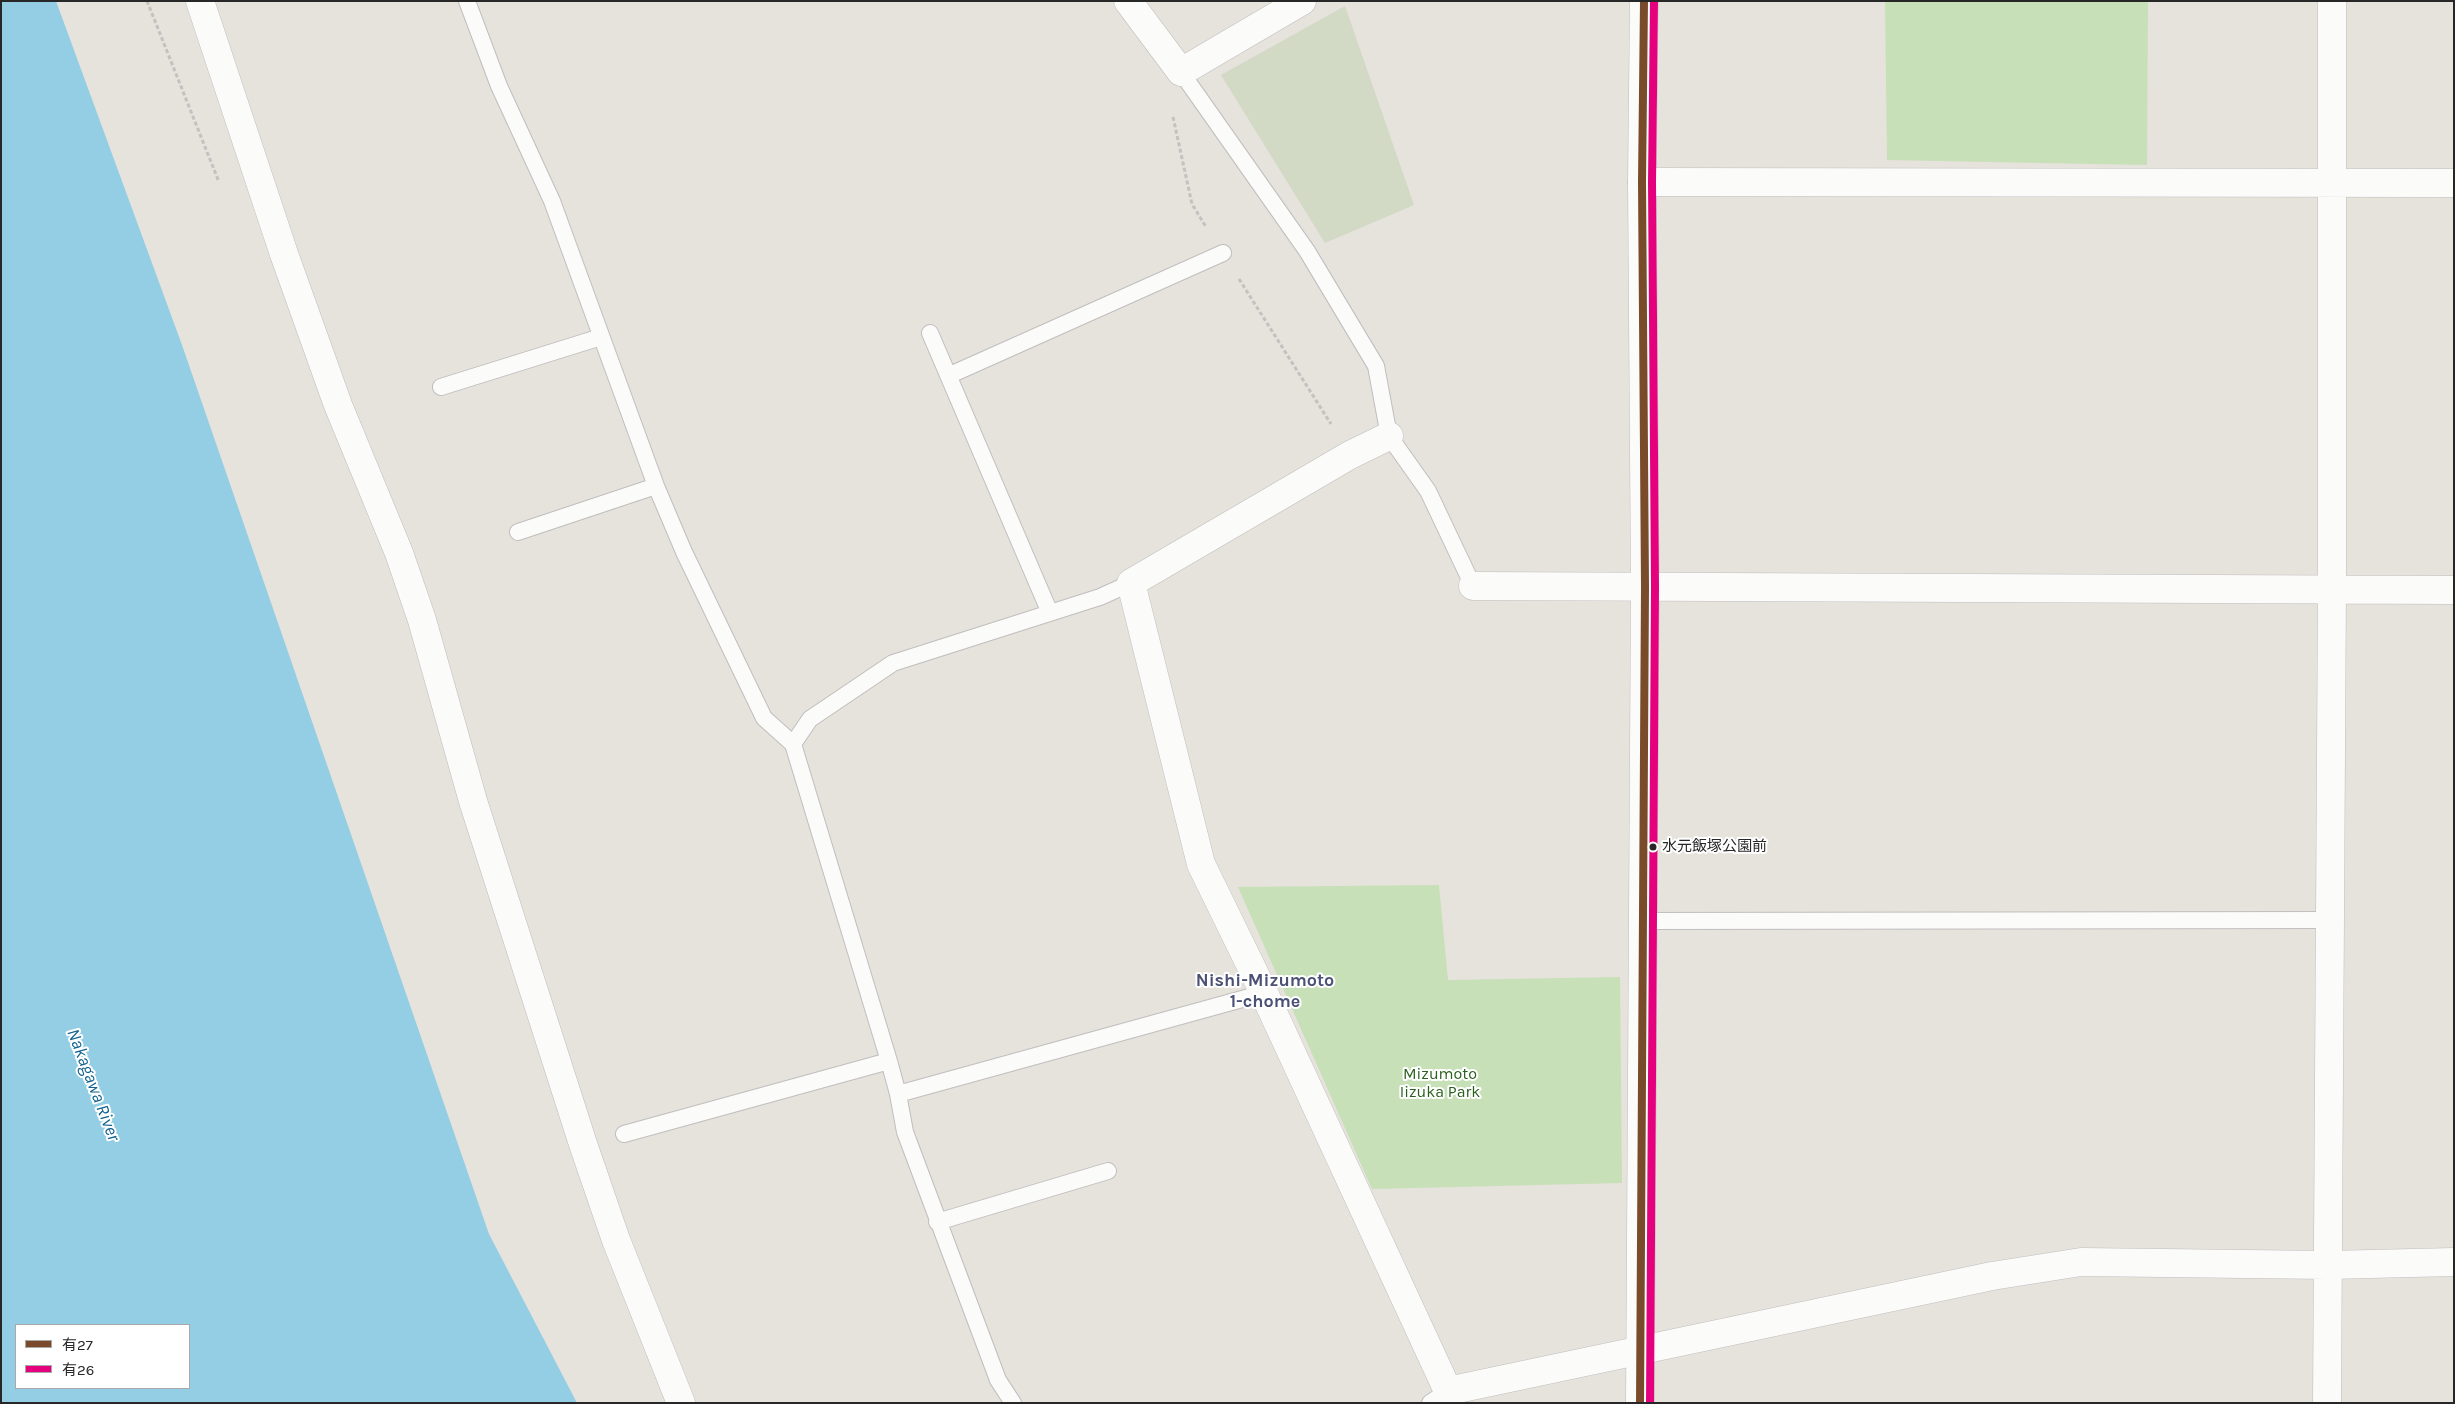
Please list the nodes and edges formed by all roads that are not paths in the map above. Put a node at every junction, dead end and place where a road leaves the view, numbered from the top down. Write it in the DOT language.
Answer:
graph roads {
  1 [pos="200,1"];
  2 [pos="467,1"];
  3 [pos="1128,1"];
  4 [pos="1302,1"];
  5 [pos="1644,1"];
  6 [pos="2332,1"];
  7 [pos="1181,72"];
  8 [pos="1642,182"];
  9 [pos="2331,182"];
  10 [pos="2454,183"];
  11 [pos="1223,253"];
  12 [pos="930,333"];
  13 [pos="601,337"];
  14 [pos="950,376"];
  15 [pos="442,387"];
  16 [pos="1389,436"];
  17 [pos="656,486"];
  18 [pos="518,532"];
  19 [pos="1131,583"];
  20 [pos="1473,586"];
  21 [pos="1644,587"];
  22 [pos="2332,589"];
  23 [pos="2454,590"];
  24 [pos="1050,613"];
  25 [pos="792,744"];
  26 [pos="2330,920"];
  27 [pos="1642,921"];
  28 [pos="1264,993"];
  29 [pos="889,1061"];
  30 [pos="898,1094"];
  31 [pos="624,1134"];
  32 [pos="1108,1171"];
  33 [pos="938,1222"];
  34 [pos="2454,1262"];
  35 [pos="2328,1265"];
  36 [pos="1640,1350"];
  37 [pos="1439,1397"];
  38 [pos="681,1403"];
  39 [pos="1013,1403"];
  40 [pos="1640,1403"];
  41 [pos="2327,1403"];
  1 -- 38 [label="street"];
  2 -- 13 [label="lane"];
  3 -- 7 [label="street"];
  4 -- 7 [label="street"];
  5 -- 8 [label="street"];
  6 -- 9 [label="street"];
  7 -- 16 [label="lane"];
  8 -- 9 [label="street"];
  8 -- 21 [label="street"];
  9 -- 10 [label="street"];
  9 -- 22 [label="street"];
  11 -- 14 [label="lane"];
  12 -- 14 [label="lane"];
  13 -- 15 [label="lane"];
  13 -- 17 [label="lane"];
  14 -- 24 [label="lane"];
  16 -- 19 [label="street"];
  16 -- 20 [label="lane"];
  17 -- 18 [label="lane"];
  17 -- 25 [label="lane"];
  19 -- 24 [label="lane"];
  19 -- 28 [label="street"];
  20 -- 21 [label="street"];
  21 -- 22 [label="street"];
  21 -- 27 [label="street"];
  22 -- 23 [label="street"];
  22 -- 26 [label="street"];
  24 -- 25 [label="lane"];
  25 -- 29 [label="lane"];
  26 -- 27 [label="lane"];
  26 -- 35 [label="street"];
  27 -- 36 [label="street"];
  28 -- 30 [label="lane"];
  28 -- 37 [label="street"];
  29 -- 30 [label="lane"];
  29 -- 31 [label="lane"];
  30 -- 33 [label="lane"];
  32 -- 33 [label="lane"];
  33 -- 39 [label="lane"];
  34 -- 35 [label="street"];
  35 -- 36 [label="street"];
  35 -- 41 [label="street"];
  36 -- 37 [label="street"];
  36 -- 40 [label="street"];
}
